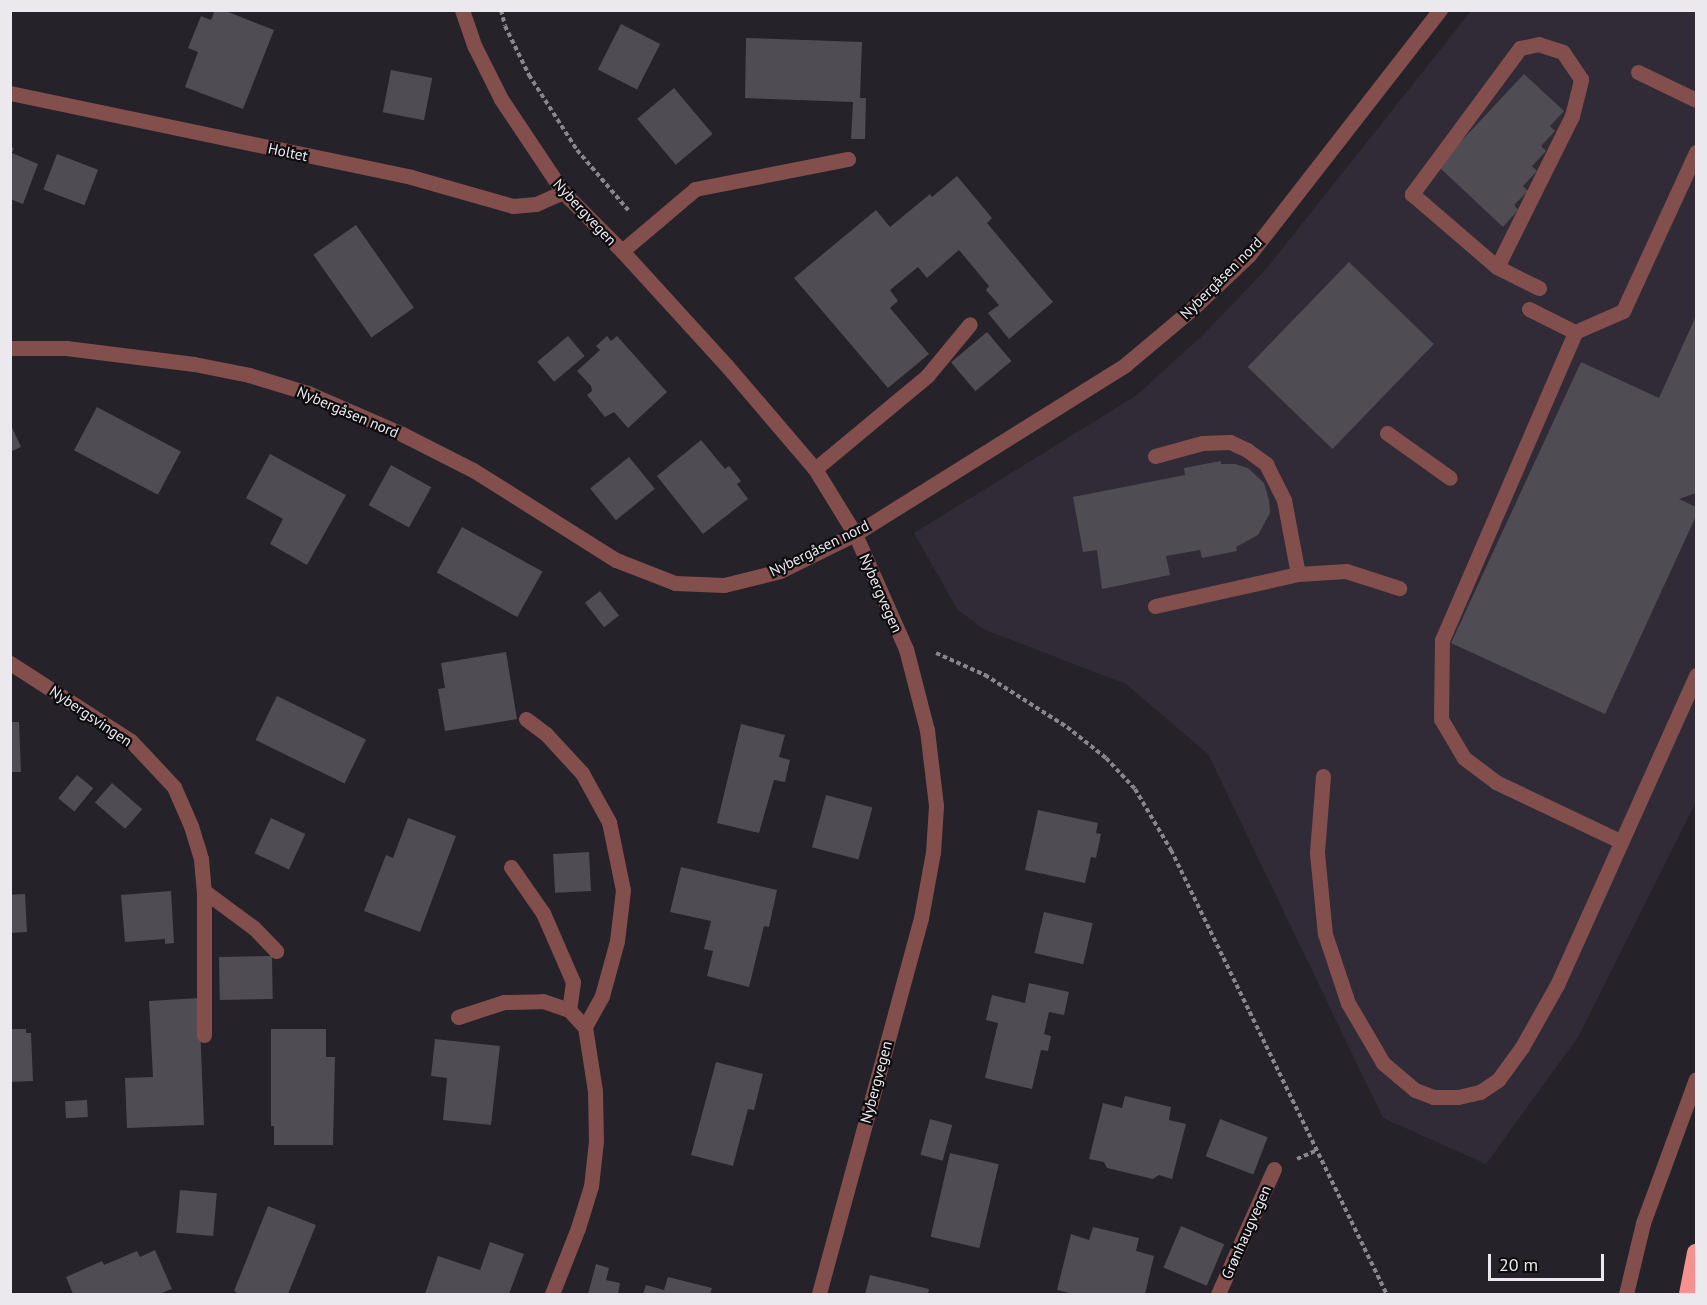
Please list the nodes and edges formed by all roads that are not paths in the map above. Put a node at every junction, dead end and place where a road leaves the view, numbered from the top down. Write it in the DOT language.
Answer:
graph roads {
  1 [pos="462,10"];
  2 [pos="1440,10"];
  3 [pos="1638,72"];
  4 [pos="10,93"];
  5 [pos="1696,100"];
  6 [pos="1696,152"];
  7 [pos="848,159"];
  8 [pos="562,192"];
  9 [pos="622,251"];
  10 [pos="1497,267"];
  11 [pos="1539,288"];
  12 [pos="1529,309"];
  13 [pos="970,324"];
  14 [pos="1575,332"];
  15 [pos="10,348"];
  16 [pos="1386,433"];
  17 [pos="1155,456"];
  18 [pos="815,469"];
  19 [pos="1450,478"];
  20 [pos="855,534"];
  21 [pos="1298,574"];
  22 [pos="1399,588"];
  23 [pos="1155,606"];
  24 [pos="10,663"];
  25 [pos="1696,675"];
  26 [pos="526,719"];
  27 [pos="1323,776"];
  28 [pos="1620,841"];
  29 [pos="511,867"];
  30 [pos="204,891"];
  31 [pos="276,951"];
  32 [pos="569,1010"];
  33 [pos="458,1017"];
  34 [pos="585,1027"];
  35 [pos="204,1035"];
  36 [pos="1696,1078"];
  37 [pos="1275,1169"];
  38 [pos="1696,1253"];
  39 [pos="552,1294"];
  40 [pos="819,1294"];
  41 [pos="1218,1294"];
  42 [pos="1626,1294"];
  43 [pos="1688,1294"];
  1 -- 8 [label="street, Nybergvegen"];
  2 -- 20 [label="street, Nybergåsen nord"];
  3 -- 5 [label="street"];
  4 -- 8 [label="street, Holtet"];
  6 -- 14 [label="street"];
  7 -- 9 [label="street"];
  8 -- 9 [label="street, Nybergvegen"];
  9 -- 18 [label="street, Nybergvegen"];
  10 -- 10 [label="street"];
  10 -- 11 [label="street"];
  12 -- 14 [label="street"];
  13 -- 18 [label="street"];
  14 -- 28 [label="street"];
  15 -- 20 [label="street, Nybergåsen nord"];
  16 -- 19 [label="street"];
  17 -- 21 [label="street"];
  18 -- 20 [label="street, Nybergvegen"];
  20 -- 40 [label="street, Nybergvegen"];
  21 -- 22 [label="street"];
  21 -- 23 [label="street"];
  24 -- 30 [label="street, Nybergsvingen"];
  25 -- 28 [label="street"];
  26 -- 34 [label="street"];
  27 -- 28 [label="street"];
  29 -- 32 [label="street"];
  30 -- 31 [label="street"];
  30 -- 35 [label="street, Nybergsvingen"];
  32 -- 33 [label="street"];
  32 -- 34 [label="street"];
  34 -- 39 [label="street"];
  36 -- 42 [label="street"];
  37 -- 41 [label="street, Grønhaugvegen"];
  38 -- 43 [label="highway"];
}
